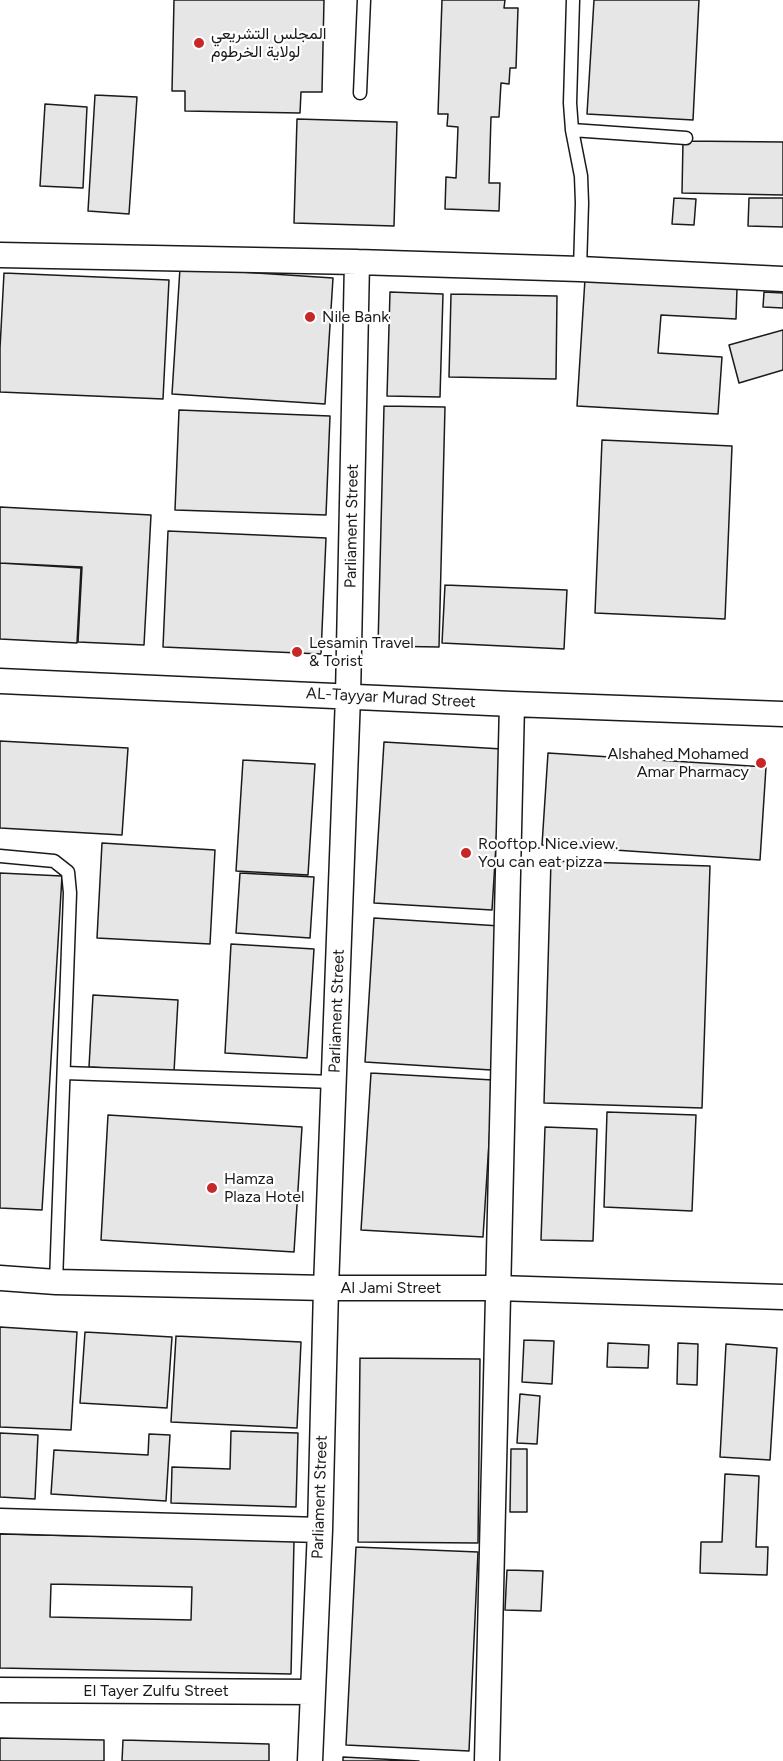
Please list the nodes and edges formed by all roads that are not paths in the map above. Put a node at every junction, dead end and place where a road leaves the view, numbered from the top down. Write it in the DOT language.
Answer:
graph roads {
  1 [pos="364,0"];
  2 [pos="573,0"];
  3 [pos="360,93"];
  4 [pos="572,130"];
  5 [pos="686,138"];
  6 [pos="0,255"];
  7 [pos="357,262"];
  8 [pos="580,269"];
  9 [pos="783,279"];
  10 [pos="0,681"];
  11 [pos="348,696"];
  12 [pos="512,704"];
  13 [pos="783,714"];
  14 [pos="0,856"];
  15 [pos="64,1073"];
  16 [pos="334,1082"];
  17 [pos="0,1278"];
  18 [pos="56,1282"];
  19 [pos="326,1288"];
  20 [pos="497,1288"];
  21 [pos="783,1298"];
  22 [pos="0,1521"];
  23 [pos="320,1530"];
  24 [pos="0,1690"];
  25 [pos="313,1692"];
  26 [pos="310,1761"];
  27 [pos="487,1761"];
  1 -- 3 [label="lane"];
  2 -- 4 [label="lane"];
  4 -- 5 [label="lane"];
  4 -- 8 [label="lane"];
  6 -- 7 [label="street"];
  7 -- 8 [label="street"];
  7 -- 11 [label="street, Parliament Street"];
  8 -- 9 [label="street"];
  10 -- 11 [label="street, AL-Tayyar Murad Street"];
  11 -- 12 [label="street, AL-Tayyar Murad Street"];
  11 -- 16 [label="street, Parliament Street"];
  12 -- 13 [label="street, AL-Tayyar Murad Street"];
  12 -- 20 [label="street"];
  14 -- 15 [label="lane"];
  15 -- 16 [label="lane"];
  15 -- 18 [label="lane"];
  16 -- 19 [label="street, Parliament Street"];
  17 -- 18 [label="street, Al Jami Street"];
  18 -- 19 [label="street, Al Jami Street"];
  19 -- 20 [label="street, Al Jami Street"];
  19 -- 23 [label="street, Parliament Street"];
  20 -- 21 [label="street, Al Jami Street"];
  20 -- 27 [label="street"];
  22 -- 23 [label="street"];
  23 -- 25 [label="street, Parliament Street"];
  24 -- 25 [label="street, El Tayer Zulfu Street"];
  25 -- 26 [label="street, Parliament Street"];
}
